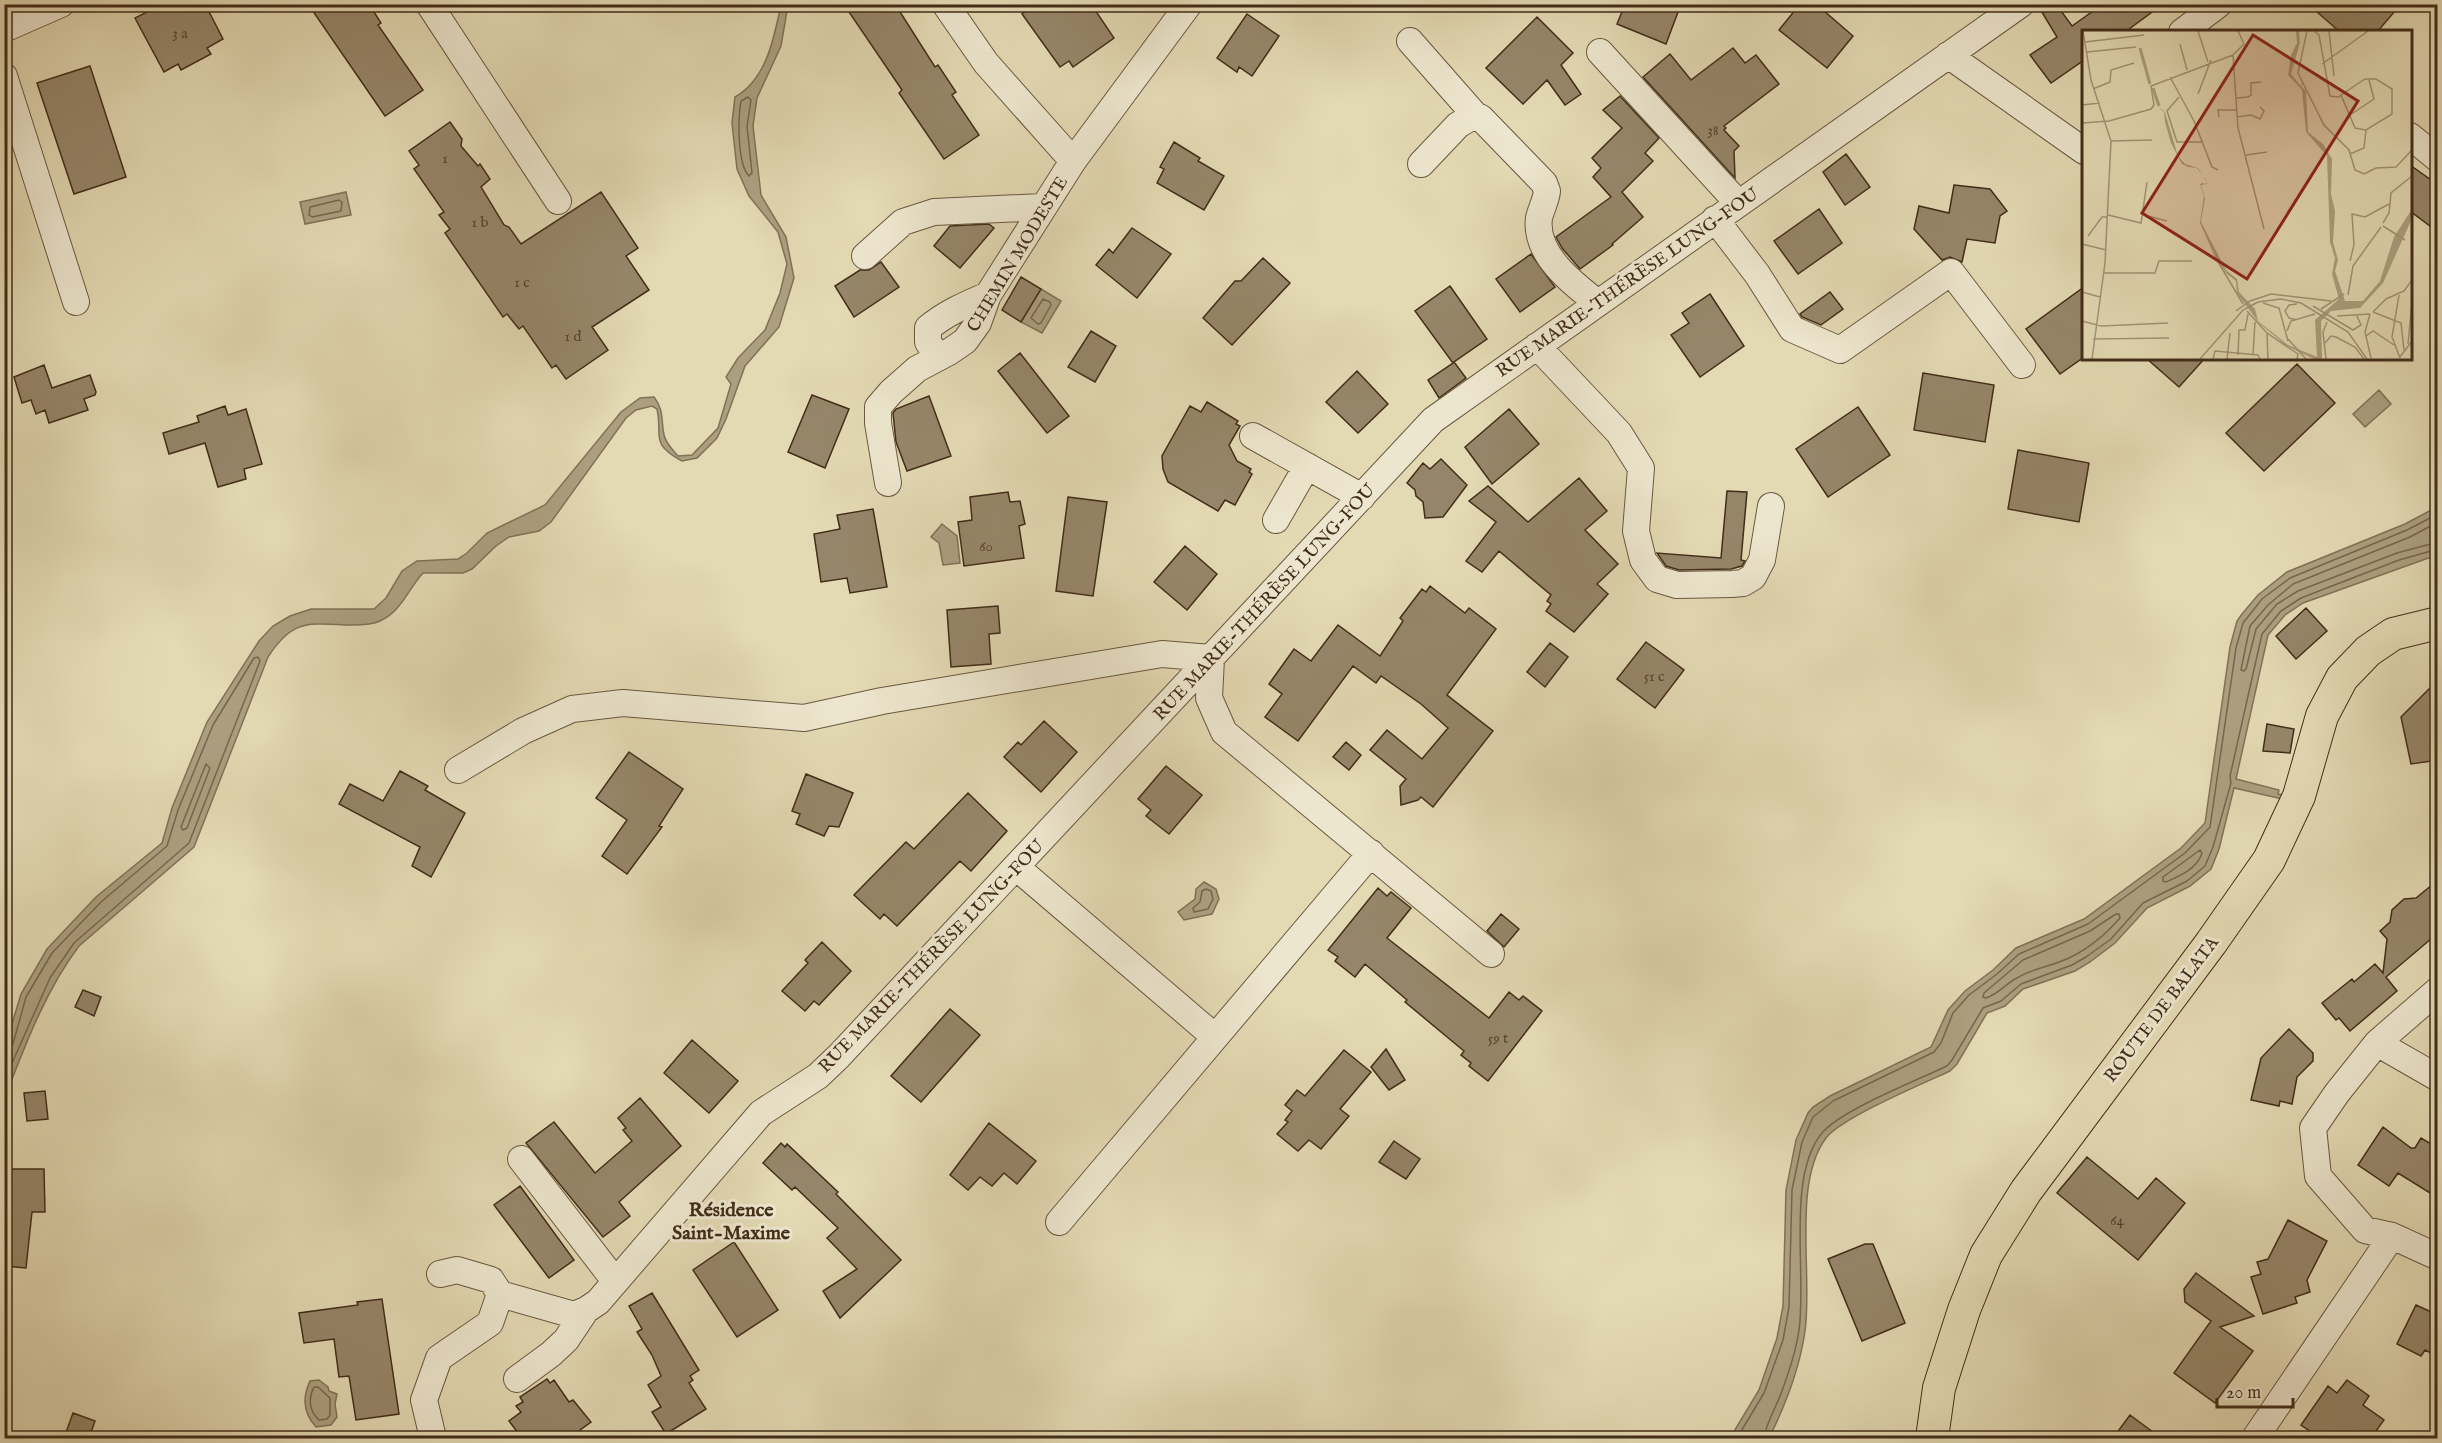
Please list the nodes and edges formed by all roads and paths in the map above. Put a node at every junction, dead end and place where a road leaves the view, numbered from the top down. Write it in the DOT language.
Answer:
graph roads {
  1 [pos="61,4"];
  2 [pos="429,4"];
  3 [pos="945,4"];
  4 [pos="1189,4"];
  5 [pos="2021,4"];
  6 [pos="2219,4"];
  7 [pos="4,29"];
  8 [pos="2185,30"];
  9 [pos="1410,41"];
  10 [pos="1600,52"];
  11 [pos="1948,55"];
  12 [pos="4,76"];
  13 [pos="1475,115"];
  14 [pos="2412,138"];
  15 [pos="2082,150"];
  16 [pos="2438,159"];
  17 [pos="1073,161"];
  18 [pos="1421,164"];
  19 [pos="558,201"];
  20 [pos="1738,203"];
  21 [pos="1042,207"];
  22 [pos="1715,219"];
  23 [pos="865,256"];
  24 [pos="76,302"];
  25 [pos="1598,303"];
  26 [pos="1537,346"];
  27 [pos="2022,365"];
  28 [pos="1253,436"];
  29 [pos="1307,466"];
  30 [pos="888,483"];
  31 [pos="1362,497"];
  32 [pos="1771,506"];
  33 [pos="1276,520"];
  34 [pos="2438,623"];
  35 [pos="1211,657"];
  36 [pos="458,770"];
  37 [pos="1371,853"];
  38 [pos="1016,867"];
  39 [pos="1491,954"];
  40 [pos="2438,990"];
  41 [pos="1215,1037"];
  42 [pos="2378,1044"];
  43 [pos="2438,1078"];
  44 [pos="521,1158"];
  45 [pos="1059,1222"];
  46 [pos="2392,1236"];
  47 [pos="2438,1257"];
  48 [pos="440,1274"];
  49 [pos="615,1281"];
  50 [pos="500,1294"];
  51 [pos="592,1306"];
  52 [pos="517,1379"];
  53 [pos="433,1438"];
  54 [pos="1932,1438"];
  55 [pos="2255,1438"];
  1 -- 7 [label="street"];
  2 -- 19 [label="street"];
  3 -- 17 [label="street, CHEMIN MODESTE"];
  4 -- 17 [label="street, CHEMIN MODESTE"];
  5 -- 11 [label="street, RUE MARIE-THÉRÈSE LUNG-FOU"];
  6 -- 8 [label="street"];
  9 -- 13 [label="street"];
  10 -- 20 [label="street"];
  11 -- 15 [label="street"];
  11 -- 20 [label="street, RUE MARIE-THÉRÈSE LUNG-FOU"];
  12 -- 24 [label="street"];
  13 -- 18 [label="street"];
  13 -- 25 [label="street"];
  14 -- 16 [label="street"];
  17 -- 21 [label="street, CHEMIN MODESTE"];
  20 -- 22 [label="street, RUE MARIE-THÉRÈSE LUNG-FOU"];
  21 -- 23 [label="street"];
  21 -- 30 [label="street, CHEMIN MODESTE"];
  22 -- 25 [label="street, RUE MARIE-THÉRÈSE LUNG-FOU"];
  22 -- 27 [label="street"];
  25 -- 26 [label="street, RUE MARIE-THÉRÈSE LUNG-FOU"];
  26 -- 31 [label="street, RUE MARIE-THÉRÈSE LUNG-FOU"];
  26 -- 32 [label="street"];
  28 -- 29 [label="street"];
  29 -- 31 [label="street"];
  29 -- 33 [label="street"];
  31 -- 35 [label="street, RUE MARIE-THÉRÈSE LUNG-FOU"];
  34 -- 54 [label="main road, ROUTE DE BALATA"];
  35 -- 36 [label="street"];
  35 -- 37 [label="street"];
  35 -- 38 [label="street, RUE MARIE-THÉRÈSE LUNG-FOU"];
  37 -- 39 [label="street"];
  37 -- 41 [label="street"];
  38 -- 41 [label="street"];
  38 -- 49 [label="street, RUE MARIE-THÉRÈSE LUNG-FOU"];
  40 -- 42 [label="street"];
  41 -- 45 [label="street"];
  42 -- 43 [label="street"];
  42 -- 46 [label="street"];
  44 -- 49 [label="street"];
  46 -- 47 [label="street"];
  46 -- 55 [label="street"];
  48 -- 50 [label="street"];
  49 -- 51 [label="street, RUE MARIE-THÉRÈSE LUNG-FOU"];
  50 -- 51 [label="street"];
  50 -- 53 [label="street"];
  51 -- 52 [label="street, RUE MARIE-THÉRÈSE LUNG-FOU"];
}
